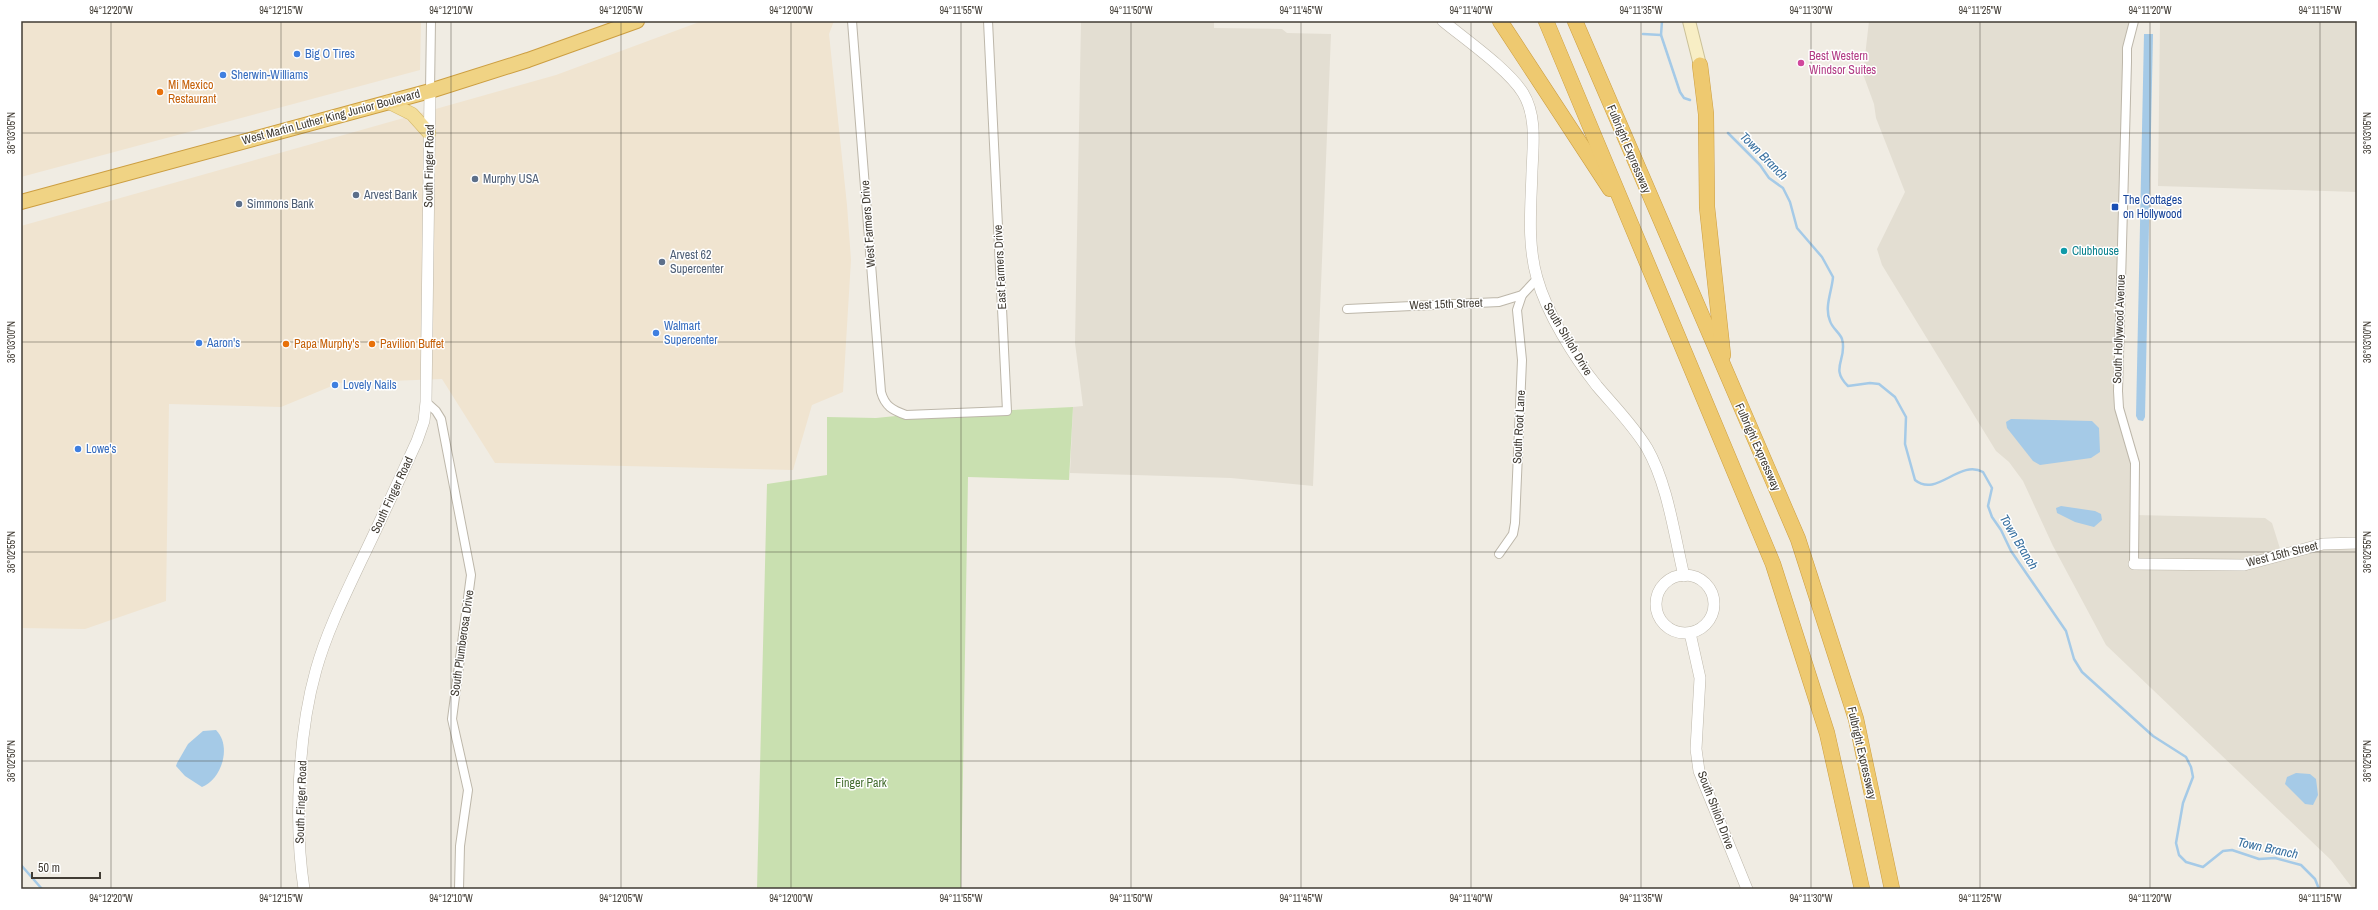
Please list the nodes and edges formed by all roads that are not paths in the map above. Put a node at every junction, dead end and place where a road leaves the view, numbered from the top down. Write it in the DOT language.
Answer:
graph roads {
  1 [pos="431,21"];
  2 [pos="637,21"];
  3 [pos="852,21"];
  4 [pos="988,21"];
  5 [pos="1443,21"];
  6 [pos="1500,21"];
  7 [pos="1546,21"];
  8 [pos="1575,21"];
  9 [pos="1689,21"];
  10 [pos="2134,21"];
  11 [pos="1700,65"];
  12 [pos="430,91"];
  13 [pos="388,102"];
  14 [pos="429,132"];
  15 [pos="21,202"];
  16 [pos="1633,224"];
  17 [pos="1537,279"];
  18 [pos="1522,295"];
  19 [pos="1347,308"];
  20 [pos="1724,370"];
  21 [pos="426,402"];
  22 [pos="906,415"];
  23 [pos="2357,543"];
  24 [pos="1499,554"];
  25 [pos="2134,564"];
  26 [pos="1684,576"];
  27 [pos="1690,633"];
  28 [pos="304,889"];
  29 [pos="459,889"];
  30 [pos="1747,889"];
  31 [pos="1862,889"];
  32 [pos="1892,889"];
  1 -- 12 [label="street"];
  2 -- 12 [label="highway, West Martin Luther King Junior Boulevard"];
  3 -- 22 [label="street, West Farmers Drive"];
  4 -- 22 [label="street, East Farmers Drive"];
  5 -- 17 [label="street, South Shiloh Drive"];
  6 -- 16 [label="highway"];
  7 -- 16 [label="highway"];
  8 -- 20 [label="highway, Fulbright Expressway"];
  9 -- 11 [label="main road"];
  10 -- 25 [label="street, South Hollywood Avenue"];
  11 -- 20 [label="highway"];
  12 -- 13 [label="highway, West Martin Luther King Junior Boulevard"];
  12 -- 14 [label="street, South Finger Road"];
  13 -- 14 [label="main road"];
  13 -- 15 [label="highway, West Martin Luther King Junior Boulevard"];
  14 -- 21 [label="street, South Finger Road"];
  16 -- 31 [label="highway"];
  17 -- 18 [label="street, West 15th Street"];
  17 -- 26 [label="street, South Shiloh Drive"];
  18 -- 19 [label="street, West 15th Street"];
  18 -- 24 [label="street, South Root Lane"];
  20 -- 32 [label="highway, Fulbright Expressway"];
  21 -- 28 [label="street, South Finger Road"];
  21 -- 29 [label="street, South Plumberosa Drive"];
  23 -- 25 [label="street, West 15th Street"];
  26 -- 27 [label="street"];
  26 -- 27 [label="street"];
  27 -- 30 [label="street, South Shiloh Drive"];
}
